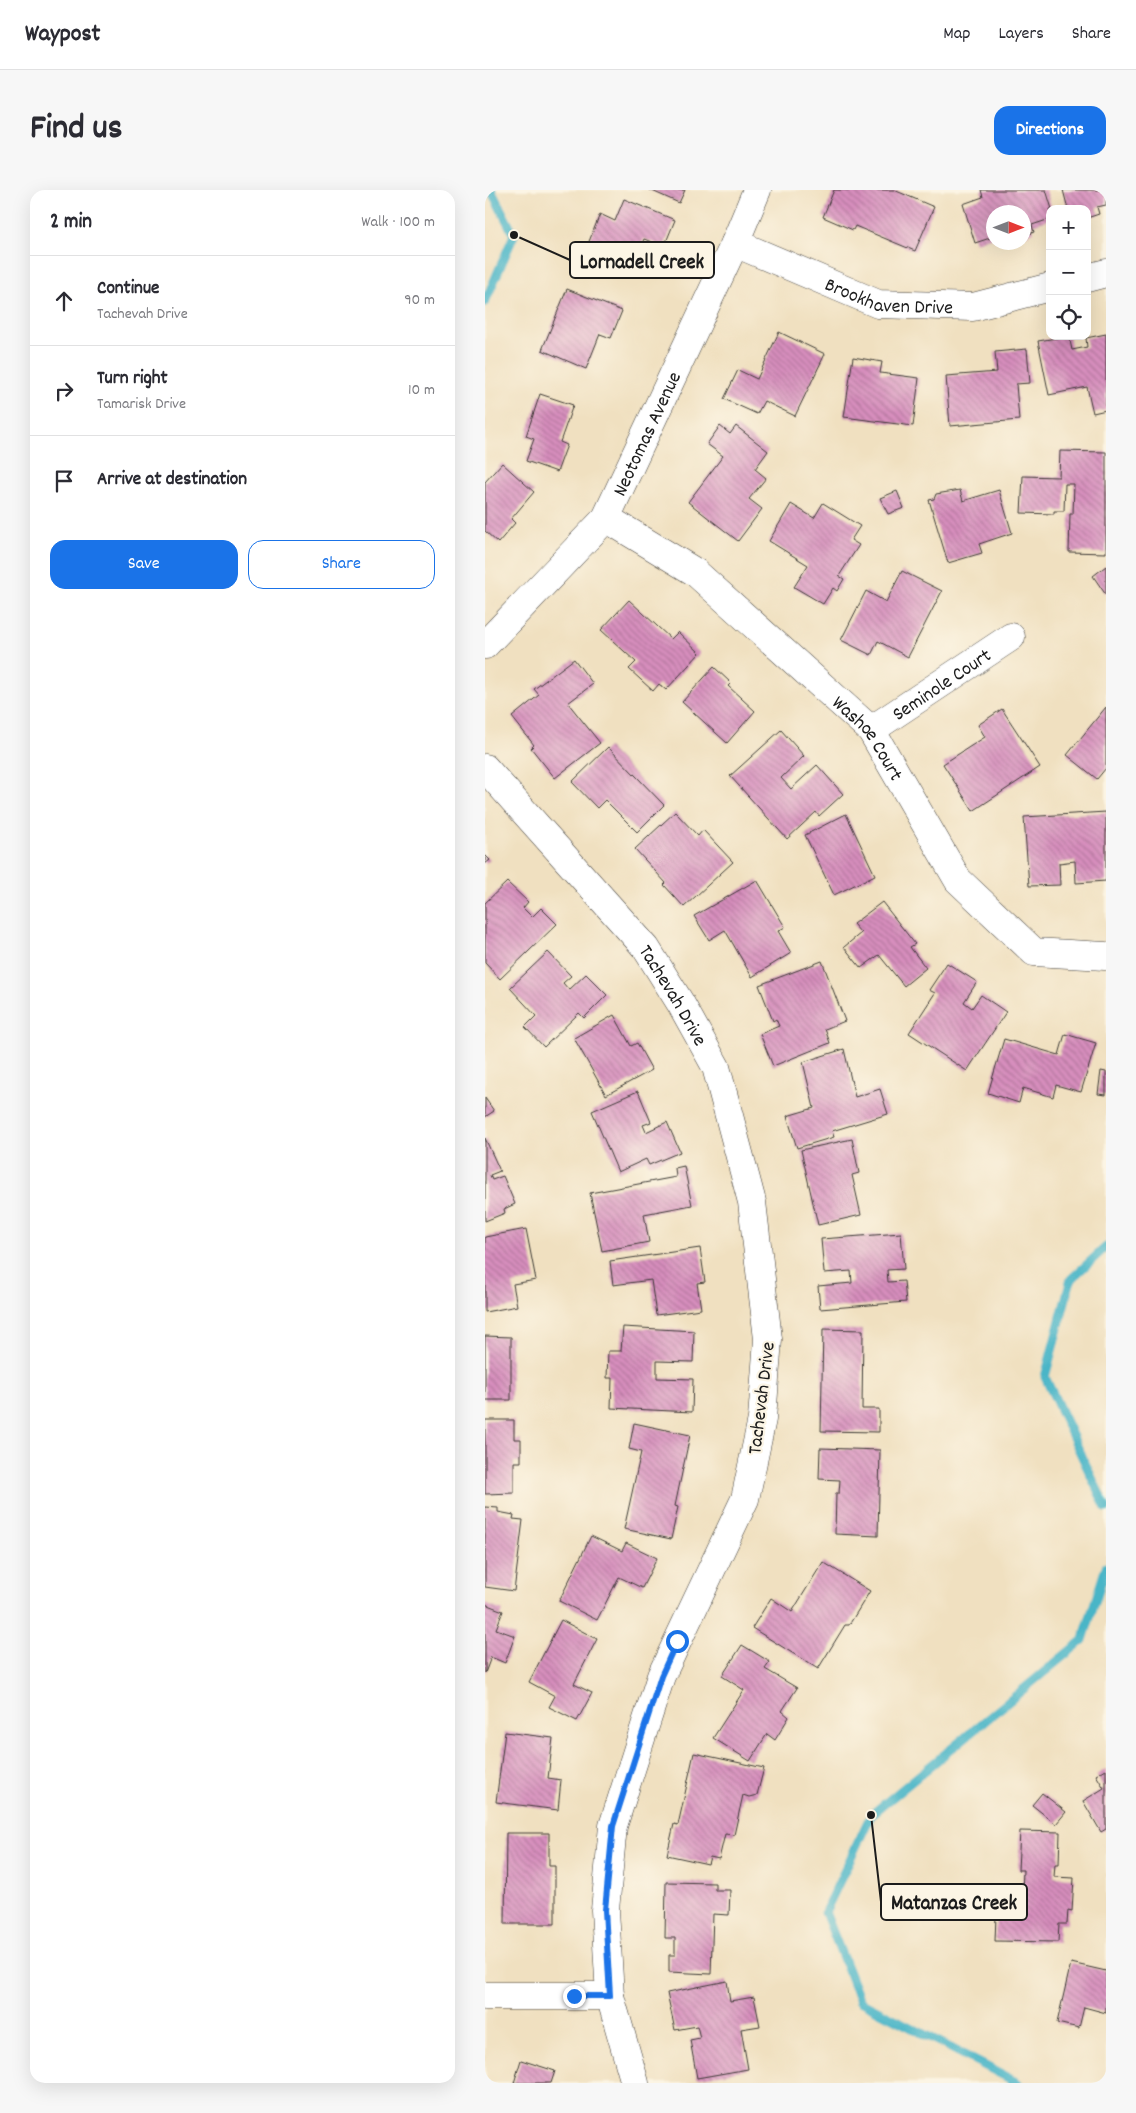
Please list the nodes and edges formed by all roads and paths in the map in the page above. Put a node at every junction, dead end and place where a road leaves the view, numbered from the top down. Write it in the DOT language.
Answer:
graph roads {
  1 [pos="757,190"];
  2 [pos="735,244"];
  3 [pos="1106,273"];
  4 [pos="1091,277"];
  5 [pos="1046,288"];
  6 [pos="606,518"];
  7 [pos="1011,637"];
  8 [pos="485,645"];
  9 [pos="871,730"];
  10 [pos="485,768"];
  11 [pos="1105,956"];
  12 [pos="485,1996"];
  13 [pos="610,1996"];
  14 [pos="635,2083"];
  1 -- 2 [label="street, Neotomas Avenue"];
  2 -- 5 [label="street, Brookhaven Drive"];
  2 -- 6 [label="street, Neotomas Avenue"];
  3 -- 4 [label="street"];
  6 -- 8 [label="street, Neotomas Avenue"];
  6 -- 9 [label="street, Washoe Court"];
  7 -- 9 [label="street, Seminole Court"];
  9 -- 11 [label="street, Washoe Court"];
  10 -- 13 [label="street, Tachevah Drive"];
  12 -- 13 [label="street"];
  13 -- 14 [label="street, Tachevah Drive"];
}
